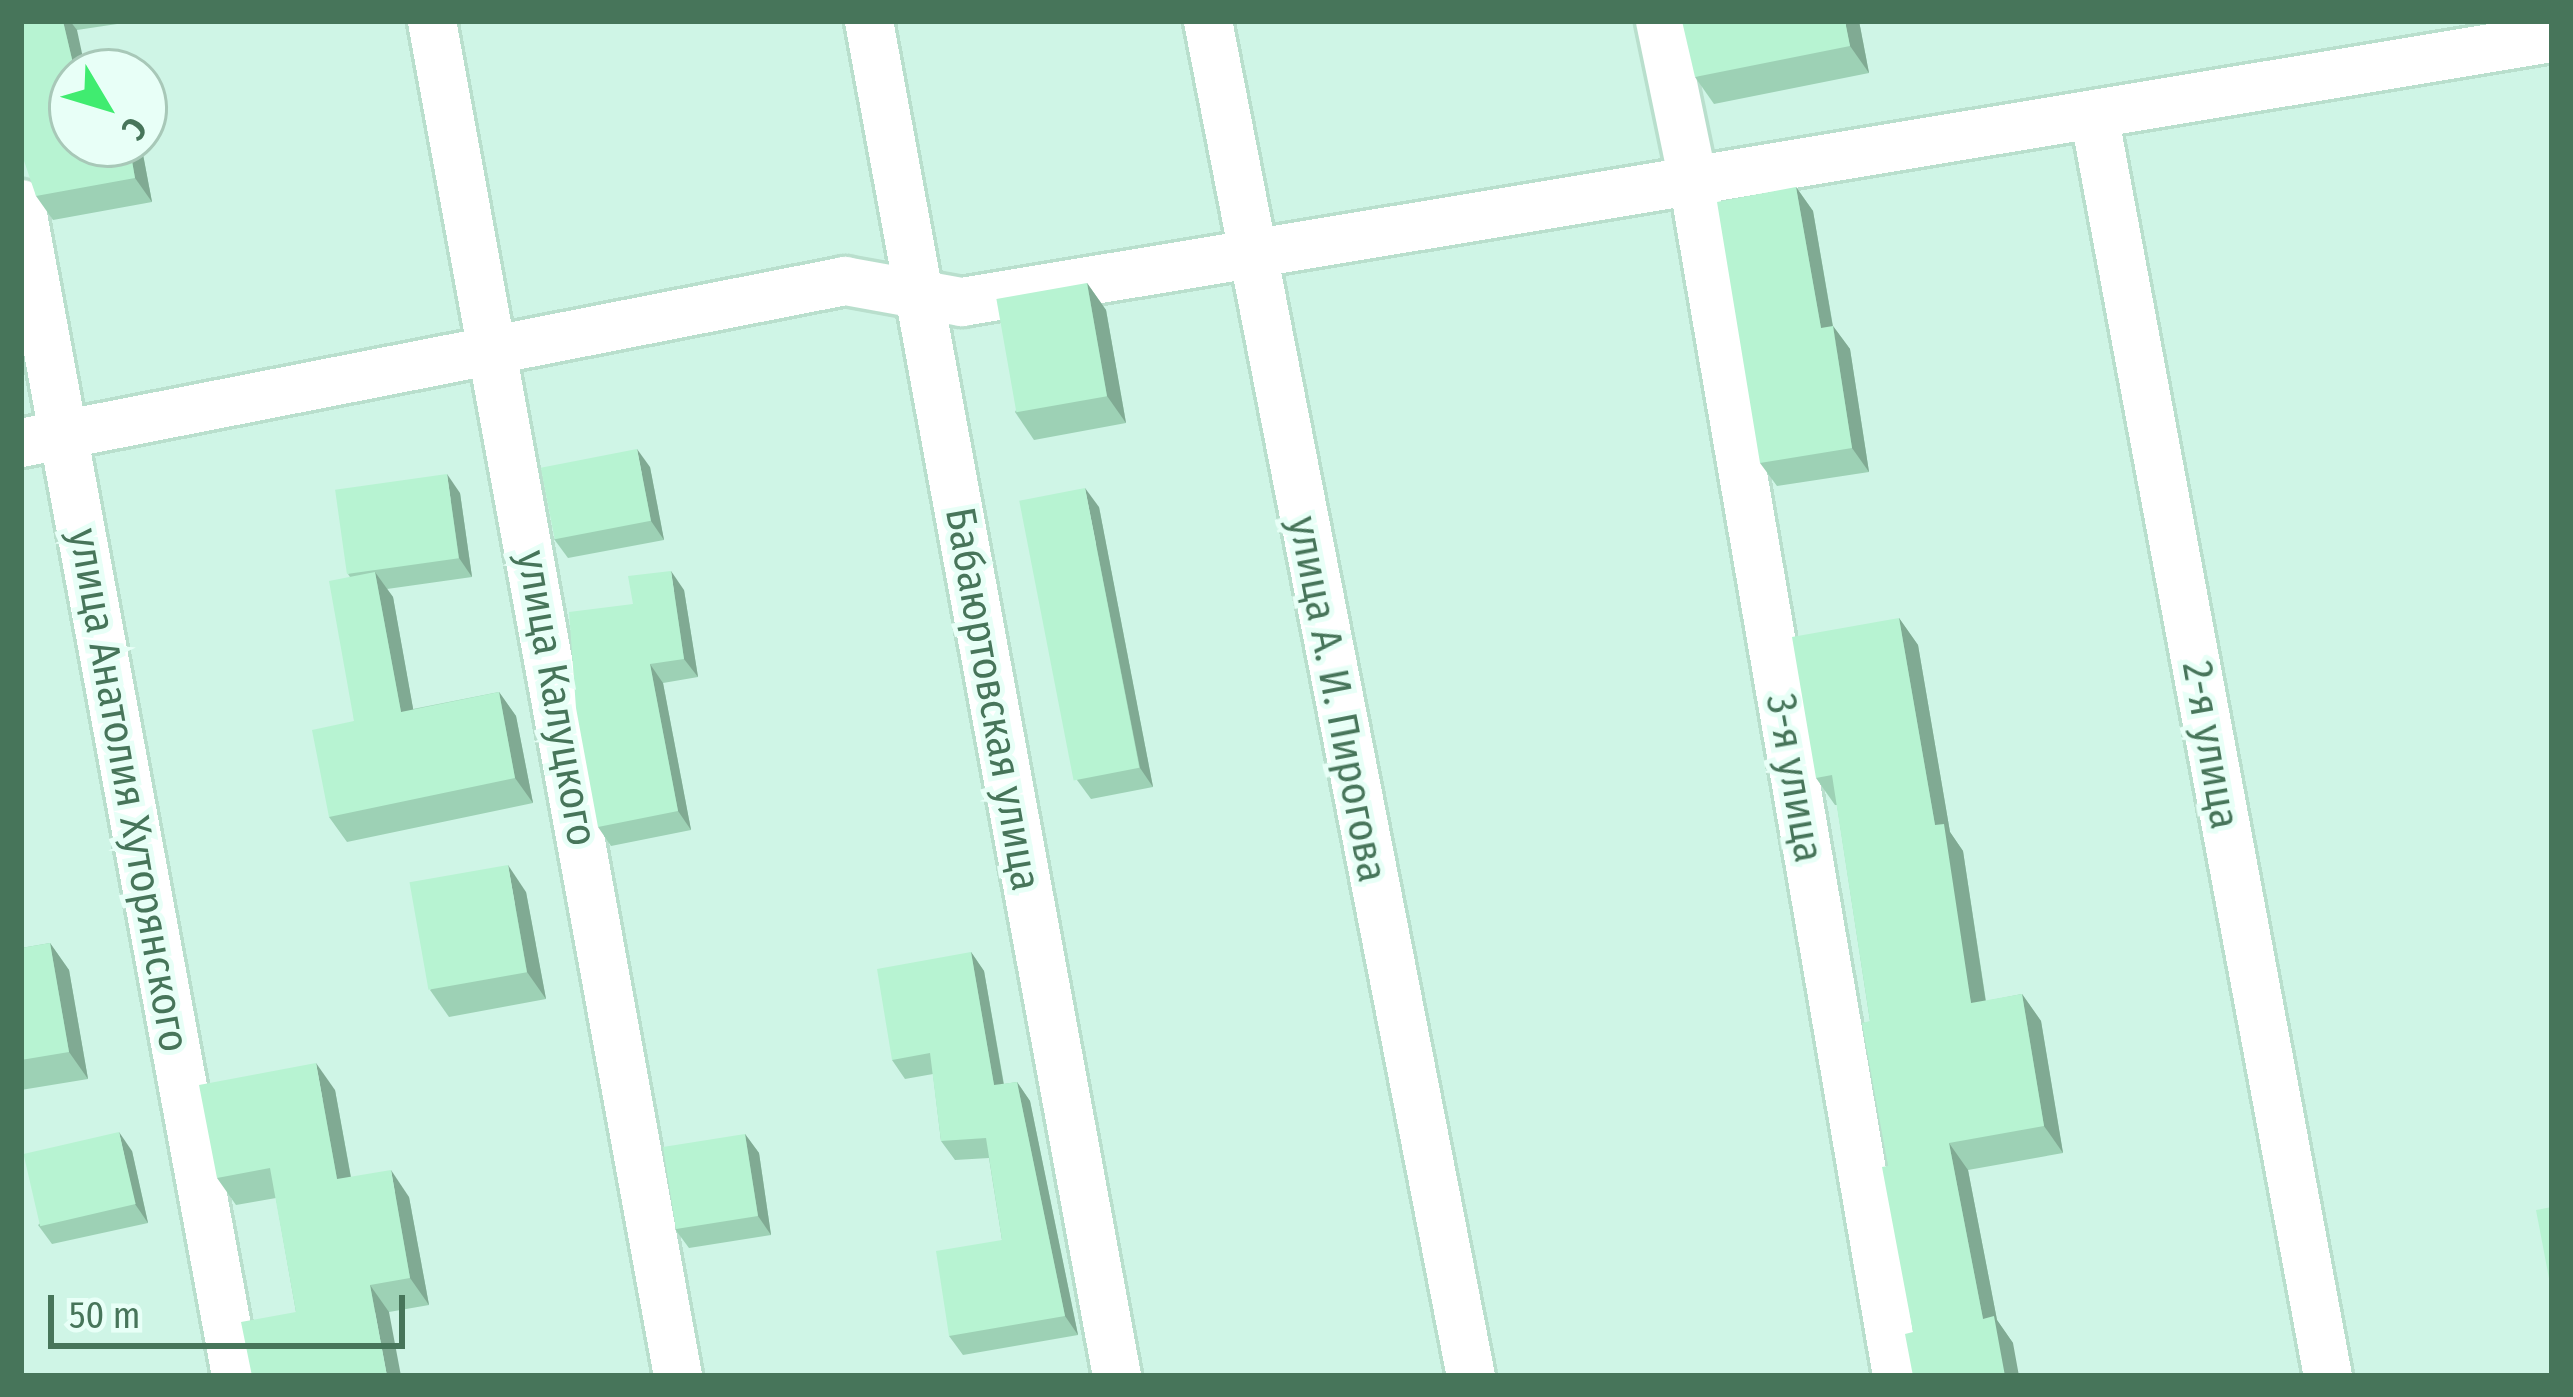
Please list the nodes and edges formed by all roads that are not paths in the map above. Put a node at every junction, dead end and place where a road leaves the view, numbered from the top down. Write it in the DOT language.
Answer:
graph roads {
  1 [pos="432,21"];
  2 [pos="869,21"];
  3 [pos="1208,21"];
  4 [pos="1660,21"];
  5 [pos="2500,33"];
  6 [pos="2552,38"];
  7 [pos="2094,113"];
  8 [pos="1693,181"];
  9 [pos="21,204"];
  10 [pos="1252,254"];
  11 [pos="919,294"];
  12 [pos="495,350"];
  13 [pos="42,439"];
  14 [pos="236,1376"];
  15 [pos="678,1376"];
  16 [pos="1117,1376"];
  17 [pos="1471,1376"];
  18 [pos="1898,1376"];
  19 [pos="2328,1376"];
  1 -- 12 [label="street, улица Калуцкого"];
  2 -- 11 [label="street, Бабаюртовская улица"];
  3 -- 10 [label="street, улица А. И. Пирогова"];
  4 -- 8 [label="street, 3-я улица"];
  5 -- 6 [label="street"];
  5 -- 7 [label="street"];
  7 -- 8 [label="street"];
  7 -- 19 [label="street, 2-я улица"];
  8 -- 10 [label="street"];
  8 -- 18 [label="street, 3-я улица"];
  9 -- 13 [label="street, улица Анатолия Хуторянского"];
  10 -- 11 [label="street"];
  10 -- 17 [label="street, улица А. И. Пирогова"];
  11 -- 12 [label="street"];
  11 -- 16 [label="street, Бабаюртовская улица"];
  12 -- 13 [label="street"];
  12 -- 15 [label="street, улица Калуцкого"];
  13 -- 14 [label="street, улица Анатолия Хуторянского"];
}
